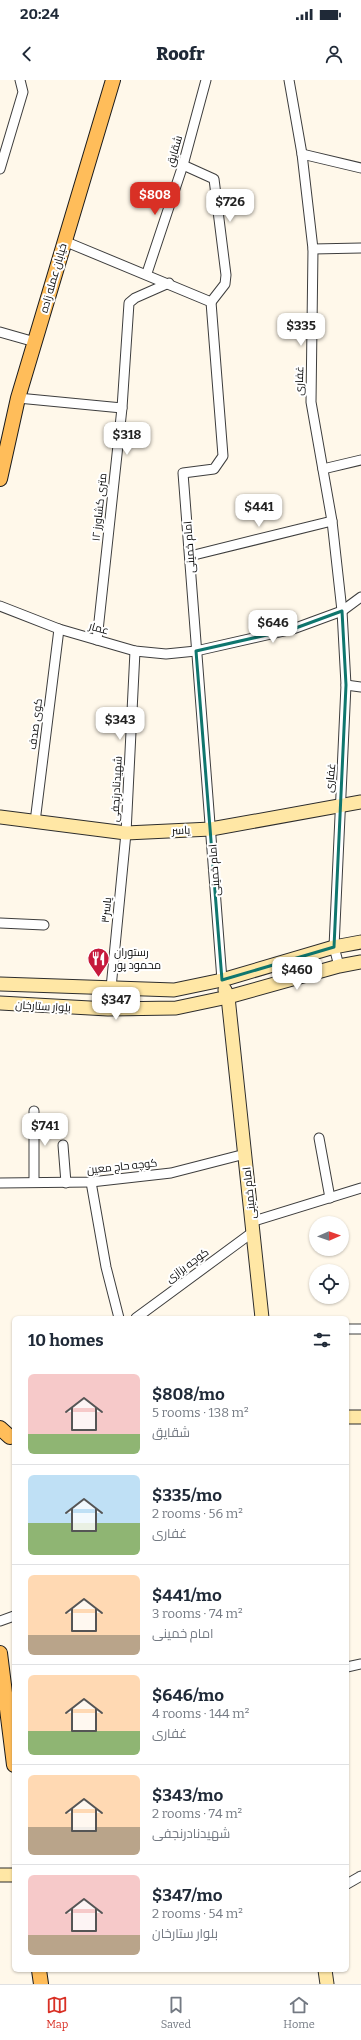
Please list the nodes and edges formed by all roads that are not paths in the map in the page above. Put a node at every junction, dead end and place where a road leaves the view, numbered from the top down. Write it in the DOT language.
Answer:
graph roads {
  1 [pos="20,80"];
  2 [pos="113,80"];
  3 [pos="206,80"];
  4 [pos="289,80"];
  5 [pos="302,154"];
  6 [pos="183,166"];
  7 [pos="361,168"];
  8 [pos="0,169"];
  9 [pos="64,241"];
  10 [pos="361,248"];
  11 [pos="313,249"];
  12 [pos="146,273"];
  13 [pos="169,283"];
  14 [pos="212,302"];
  15 [pos="0,332"];
  16 [pos="35,342"];
  17 [pos="18,398"];
  18 [pos="122,408"];
  19 [pos="361,460"];
  20 [pos="323,469"];
  21 [pos="0,479"];
  22 [pos="332,521"];
  23 [pos="190,556"];
  24 [pos="361,597"];
  25 [pos="0,606"];
  26 [pos="342,611"];
  27 [pos="59,629"];
  28 [pos="97,640"];
  29 [pos="135,651"];
  30 [pos="196,651"];
  31 [pos="346,685"];
  32 [pos="361,687"];
  33 [pos="361,802"];
  34 [pos="339,805"];
  35 [pos="0,817"];
  36 [pos="35,822"];
  37 [pos="211,829"];
  38 [pos="126,833"];
  39 [pos="0,923"];
  40 [pos="44,925"];
  41 [pos="361,942"];
  42 [pos="334,947"];
  43 [pos="361,962"];
  44 [pos="339,966"];
  45 [pos="222,980"];
  46 [pos="0,984"];
  47 [pos="110,988"];
  48 [pos="228,997"];
  49 [pos="0,1004"];
  50 [pos="34,1111"];
  51 [pos="319,1138"];
  52 [pos="63,1144"];
  53 [pos="245,1154"];
  54 [pos="34,1182"];
  55 [pos="91,1182"];
  56 [pos="0,1183"];
  57 [pos="66,1183"];
  58 [pos="361,1188"];
  59 [pos="330,1198"];
  60 [pos="252,1227"];
  61 [pos="118,1316"];
  62 [pos="139,1316"];
  63 [pos="262,1316"];
  64 [pos="349,1329"];
  65 [pos="361,1329"];
  66 [pos="349,1417"];
  67 [pos="361,1417"];
  68 [pos="12,1617"];
  69 [pos="0,1620"];
  70 [pos="0,1653"];
  71 [pos="361,1664"];
  72 [pos="349,1667"];
  73 [pos="1,1668"];
  74 [pos="12,1750"];
  75 [pos="0,1875"];
  76 [pos="12,1875"];
  77 [pos="361,1876"];
  78 [pos="349,1883"];
  79 [pos="38,1972"];
  80 [pos="39,1972"];
  81 [pos="325,1972"];
  82 [pos="33,1984"];
  83 [pos="41,1984"];
  84 [pos="327,1984"];
  1 -- 8 [label="street"];
  2 -- 9 [label="main road, خیابان عمله زاده"];
  3 -- 6 [label="street, شقایق"];
  4 -- 5 [label="street, غفاری"];
  5 -- 7 [label="street"];
  5 -- 11 [label="street, غفاری"];
  6 -- 12 [label="street, شقایق"];
  6 -- 14 [label="street"];
  9 -- 12 [label="street"];
  9 -- 16 [label="main road, خیابان عمله زاده"];
  10 -- 11 [label="street"];
  11 -- 20 [label="street, غفاری"];
  12 -- 13 [label="street"];
  13 -- 14 [label="street"];
  13 -- 18 [label="street, ۱۲ متری کشاورز"];
  14 -- 23 [label="street, امام خمینی"];
  15 -- 16 [label="street"];
  16 -- 17 [label="main road, خیابان عمله زاده"];
  17 -- 18 [label="street"];
  17 -- 21 [label="main road, خیابان عمله زاده"];
  18 -- 28 [label="street, ۱۲ متری کشاورز"];
  19 -- 20 [label="street"];
  20 -- 22 [label="street, غفاری"];
  22 -- 23 [label="street"];
  22 -- 26 [label="street, غفاری"];
  23 -- 30 [label="street, امام خمینی"];
  24 -- 26 [label="street"];
  25 -- 27 [label="street, عمار"];
  26 -- 30 [label="street"];
  26 -- 31 [label="street, غفاری"];
  27 -- 28 [label="street, عمار"];
  27 -- 36 [label="street, کوی صدف"];
  28 -- 29 [label="street, عمار"];
  29 -- 30 [label="street, عمار"];
  29 -- 38 [label="street, شهیدنادرنجفی"];
  30 -- 37 [label="street, امام خمینی"];
  31 -- 32 [label="street"];
  31 -- 34 [label="street, غفاری"];
  33 -- 34 [label="main road, یاسر"];
  34 -- 37 [label="main road, یاسر"];
  34 -- 42 [label="street, غفاری"];
  35 -- 36 [label="main road, یاسر"];
  36 -- 38 [label="main road, یاسر"];
  37 -- 38 [label="main road, یاسر"];
  37 -- 45 [label="street, امام خمینی"];
  38 -- 47 [label="street, یاسر۳"];
  39 -- 40 [label="street"];
  41 -- 42 [label="main road, بلوار ستارخان"];
  42 -- 44 [label="street, غفاری"];
  42 -- 45 [label="main road, بلوار ستارخان"];
  43 -- 44 [label="main road, بلوار ستارخان"];
  44 -- 48 [label="main road, بلوار ستارخان"];
  45 -- 47 [label="main road, بلوار ستارخان"];
  45 -- 48 [label="main road, امام خمینی"];
  46 -- 47 [label="main road, بلوار ستارخان"];
  48 -- 49 [label="main road, بلوار ستارخان"];
  48 -- 53 [label="main road, امام خمینی"];
  50 -- 54 [label="street"];
  51 -- 59 [label="street"];
  52 -- 57 [label="street"];
  53 -- 55 [label="street, کوچه حاج معین"];
  53 -- 60 [label="main road, امام خمینی"];
  54 -- 56 [label="street, کوچه حاج معین"];
  54 -- 57 [label="street, کوچه حاج معین"];
  55 -- 57 [label="street, کوچه حاج معین"];
  55 -- 61 [label="street"];
  58 -- 59 [label="street, کوچه بزازی"];
  59 -- 60 [label="street, کوچه بزازی"];
  60 -- 62 [label="street, کوچه بزازی"];
  60 -- 63 [label="main road, امام خمینی"];
  64 -- 65 [label="street"];
  66 -- 67 [label="main road"];
  68 -- 69 [label="street"];
  70 -- 73 [label="main road"];
  71 -- 72 [label="street"];
  73 -- 74 [label="main road"];
  75 -- 76 [label="main road"];
  77 -- 78 [label="street"];
  79 -- 82 [label="street"];
  80 -- 83 [label="main road"];
  81 -- 84 [label="main road"];
}
